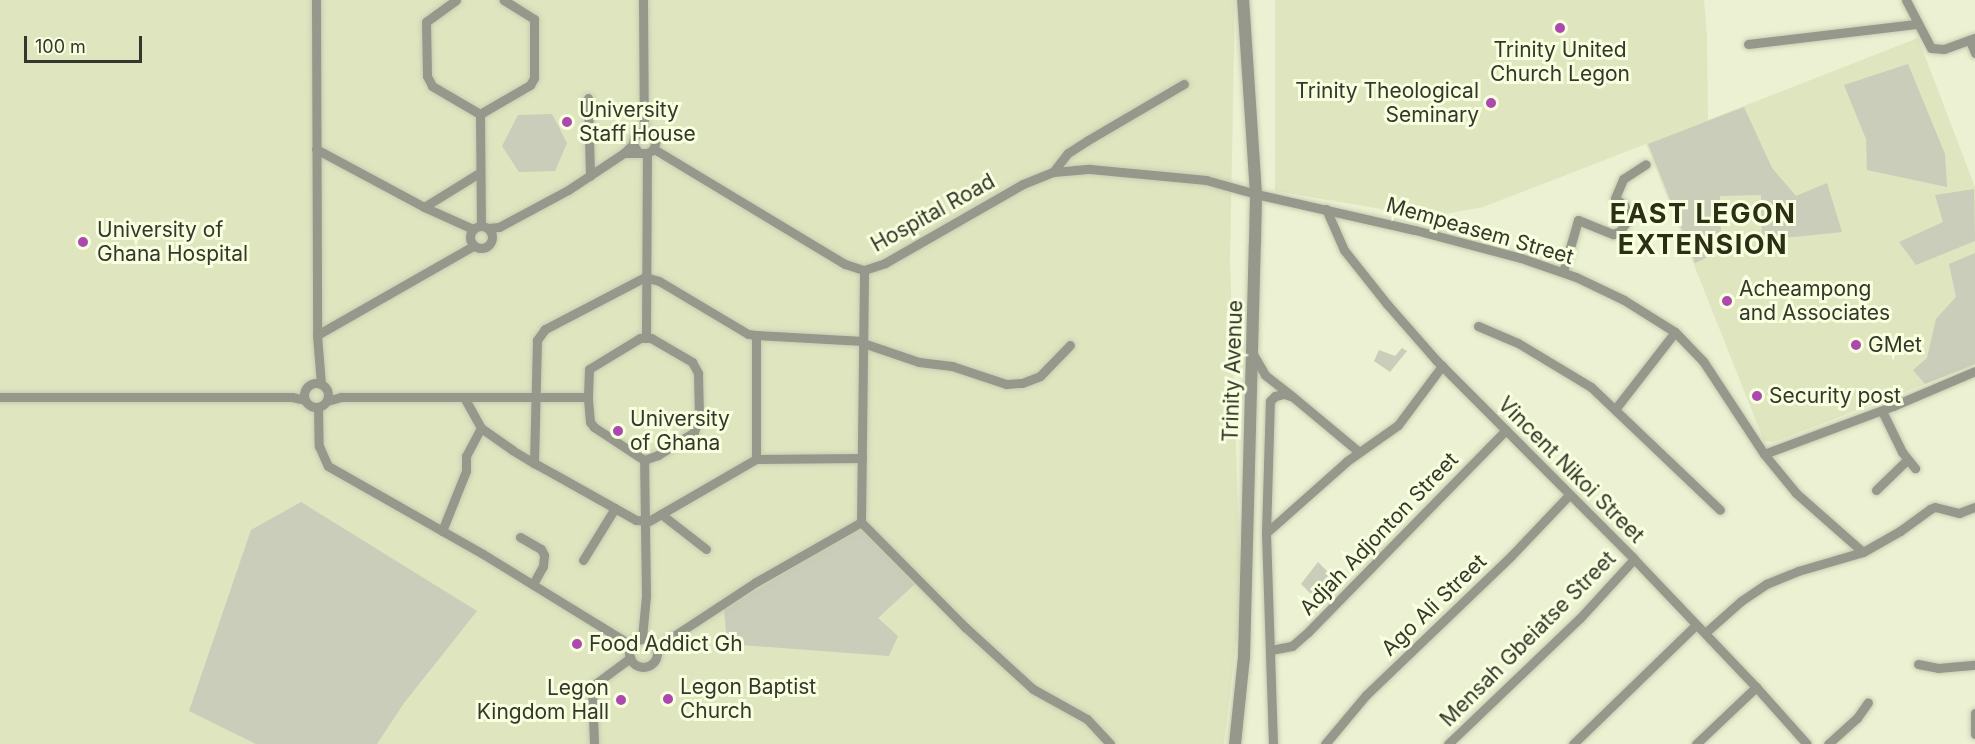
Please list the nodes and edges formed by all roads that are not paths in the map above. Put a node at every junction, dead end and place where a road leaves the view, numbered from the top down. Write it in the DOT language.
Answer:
graph roads {
  1 [pos="316,0"];
  2 [pos="456,0"];
  3 [pos="504,0"];
  4 [pos="642,0"];
  5 [pos="1243,0"];
  6 [pos="1910,1"];
  7 [pos="1916,24"];
  8 [pos="1973,39"];
  9 [pos="1748,44"];
  10 [pos="1975,53"];
  11 [pos="1184,84"];
  12 [pos="588,98"];
  13 [pos="480,114"];
  14 [pos="644,130"];
  15 [pos="646,148"];
  16 [pos="316,149"];
  17 [pos="1646,165"];
  18 [pos="1053,172"];
  19 [pos="478,173"];
  20 [pos="590,176"];
  21 [pos="1256,194"];
  22 [pos="424,207"];
  23 [pos="1326,209"];
  24 [pos="487,229"];
  25 [pos="472,243"];
  26 [pos="864,270"];
  27 [pos="1563,272"];
  28 [pos="645,277"];
  29 [pos="1478,326"];
  30 [pos="1675,332"];
  31 [pos="317,335"];
  32 [pos="756,335"];
  33 [pos="646,338"];
  34 [pos="862,342"];
  35 [pos="1070,345"];
  36 [pos="1253,354"];
  37 [pos="1442,366"];
  38 [pos="1975,371"];
  39 [pos="1265,375"];
  40 [pos="317,383"];
  41 [pos="305,396"];
  42 [pos="0,397"];
  43 [pos="328,397"];
  44 [pos="588,397"];
  45 [pos="1293,397"];
  46 [pos="465,399"];
  47 [pos="535,399"];
  48 [pos="1272,399"];
  49 [pos="318,407"];
  50 [pos="1616,408"];
  51 [pos="1882,411"];
  52 [pos="481,428"];
  53 [pos="1506,430"];
  54 [pos="1359,452"];
  55 [pos="1764,454"];
  56 [pos="862,458"];
  57 [pos="756,459"];
  58 [pos="644,460"];
  59 [pos="1907,460"];
  60 [pos="534,463"];
  61 [pos="1915,468"];
  62 [pos="1876,490"];
  63 [pos="1569,495"];
  64 [pos="1975,507"];
  65 [pos="615,508"];
  66 [pos="1720,510"];
  67 [pos="661,514"];
  68 [pos="643,522"];
  69 [pos="861,522"];
  70 [pos="442,531"];
  71 [pos="1266,533"];
  72 [pos="519,537"];
  73 [pos="706,549"];
  74 [pos="1863,552"];
  75 [pos="1634,559"];
  76 [pos="583,560"];
  77 [pos="534,584"];
  78 [pos="1696,625"];
  79 [pos="1705,633"];
  80 [pos="642,638"];
  81 [pos="631,645"];
  82 [pos="657,647"];
  83 [pos="1271,650"];
  84 [pos="630,658"];
  85 [pos="1917,664"];
  86 [pos="1975,665"];
  87 [pos="1756,687"];
  88 [pos="1868,702"];
  89 [pos="1975,713"];
  90 [pos="1975,734"];
  91 [pos="594,744"];
  92 [pos="1110,744"];
  93 [pos="1235,744"];
  94 [pos="1273,744"];
  95 [pos="1325,744"];
  96 [pos="1449,744"];
  97 [pos="1573,744"];
  98 [pos="1696,744"];
  99 [pos="1806,744"];
  100 [pos="1828,744"];
  1 -- 16 [label="street"];
  2 -- 13 [label="street"];
  3 -- 13 [label="street"];
  4 -- 14 [label="street"];
  5 -- 21 [label="street, Trinity Avenue"];
  6 -- 7 [label="street"];
  7 -- 8 [label="street"];
  7 -- 9 [label="street"];
  8 -- 10 [label="street"];
  11 -- 18 [label="street"];
  12 -- 20 [label="street"];
  13 -- 19 [label="street"];
  14 -- 15 [label="street"];
  14 -- 15 [label="street"];
  15 -- 20 [label="street"];
  15 -- 26 [label="street, Hospital Road"];
  15 -- 28 [label="street"];
  16 -- 22 [label="street"];
  16 -- 31 [label="street"];
  17 -- 27 [label="street"];
  18 -- 21 [label="street, Hospital Road"];
  18 -- 26 [label="street, Hospital Road"];
  19 -- 22 [label="street"];
  19 -- 24 [label="street"];
  20 -- 24 [label="street"];
  21 -- 23 [label="street, Mempeasem Street"];
  21 -- 36 [label="street, Trinity Avenue"];
  22 -- 24 [label="street"];
  23 -- 27 [label="street, Mempeasem Street"];
  23 -- 37 [label="street, Vincent Nikoi Street"];
  24 -- 25 [label="street"];
  24 -- 25 [label="street"];
  25 -- 31 [label="street"];
  26 -- 34 [label="street"];
  27 -- 30 [label="street, Mempeasem Street"];
  28 -- 32 [label="street"];
  28 -- 33 [label="street"];
  28 -- 47 [label="street"];
  29 -- 50 [label="street"];
  30 -- 50 [label="street"];
  30 -- 55 [label="street, Mempeasem Street"];
  31 -- 40 [label="street"];
  32 -- 34 [label="street"];
  32 -- 57 [label="street"];
  33 -- 44 [label="street"];
  33 -- 58 [label="street"];
  34 -- 35 [label="street"];
  34 -- 56 [label="street"];
  36 -- 39 [label="street"];
  36 -- 93 [label="street, Trinity Avenue"];
  37 -- 53 [label="street, Vincent Nikoi Street"];
  37 -- 54 [label="street"];
  38 -- 51 [label="street"];
  39 -- 45 [label="street"];
  39 -- 48 [label="street"];
  40 -- 41 [label="street"];
  40 -- 43 [label="street"];
  41 -- 42 [label="street"];
  41 -- 49 [label="street"];
  43 -- 46 [label="street"];
  43 -- 49 [label="street"];
  44 -- 47 [label="street"];
  44 -- 58 [label="street"];
  45 -- 48 [label="street"];
  45 -- 54 [label="street"];
  46 -- 47 [label="street"];
  46 -- 52 [label="street"];
  47 -- 60 [label="street"];
  48 -- 71 [label="street"];
  49 -- 70 [label="street"];
  50 -- 66 [label="street"];
  51 -- 55 [label="street"];
  51 -- 59 [label="street"];
  52 -- 60 [label="street"];
  52 -- 70 [label="street"];
  53 -- 63 [label="street, Vincent Nikoi Street"];
  53 -- 83 [label="street, Adjah Adjonton Street"];
  54 -- 71 [label="street"];
  55 -- 74 [label="street, Mempeasem Street"];
  56 -- 57 [label="street"];
  56 -- 69 [label="street"];
  57 -- 67 [label="street"];
  58 -- 68 [label="street"];
  59 -- 61 [label="street"];
  59 -- 62 [label="street"];
  60 -- 65 [label="street"];
  63 -- 75 [label="street, Vincent Nikoi Street"];
  63 -- 95 [label="street, Ago Ali Street"];
  64 -- 74 [label="street"];
  65 -- 68 [label="street"];
  65 -- 76 [label="street"];
  67 -- 68 [label="street"];
  67 -- 73 [label="street"];
  68 -- 80 [label="street"];
  69 -- 82 [label="street"];
  69 -- 92 [label="street"];
  70 -- 77 [label="street"];
  71 -- 83 [label="street"];
  72 -- 77 [label="street"];
  74 -- 79 [label="street"];
  75 -- 78 [label="street, Vincent Nikoi Street"];
  75 -- 96 [label="street, Mensah Gbeiatse Street"];
  77 -- 81 [label="street"];
  78 -- 79 [label="street, Vincent Nikoi Street"];
  78 -- 97 [label="street"];
  79 -- 87 [label="street, Vincent Nikoi Street"];
  80 -- 81 [label="street"];
  80 -- 82 [label="street"];
  81 -- 84 [label="street"];
  82 -- 84 [label="street"];
  83 -- 94 [label="street"];
  84 -- 91 [label="street"];
  85 -- 86 [label="street"];
  87 -- 98 [label="street"];
  87 -- 99 [label="street, Vincent Nikoi Street"];
  88 -- 100 [label="street"];
  89 -- 90 [label="street"];
}
